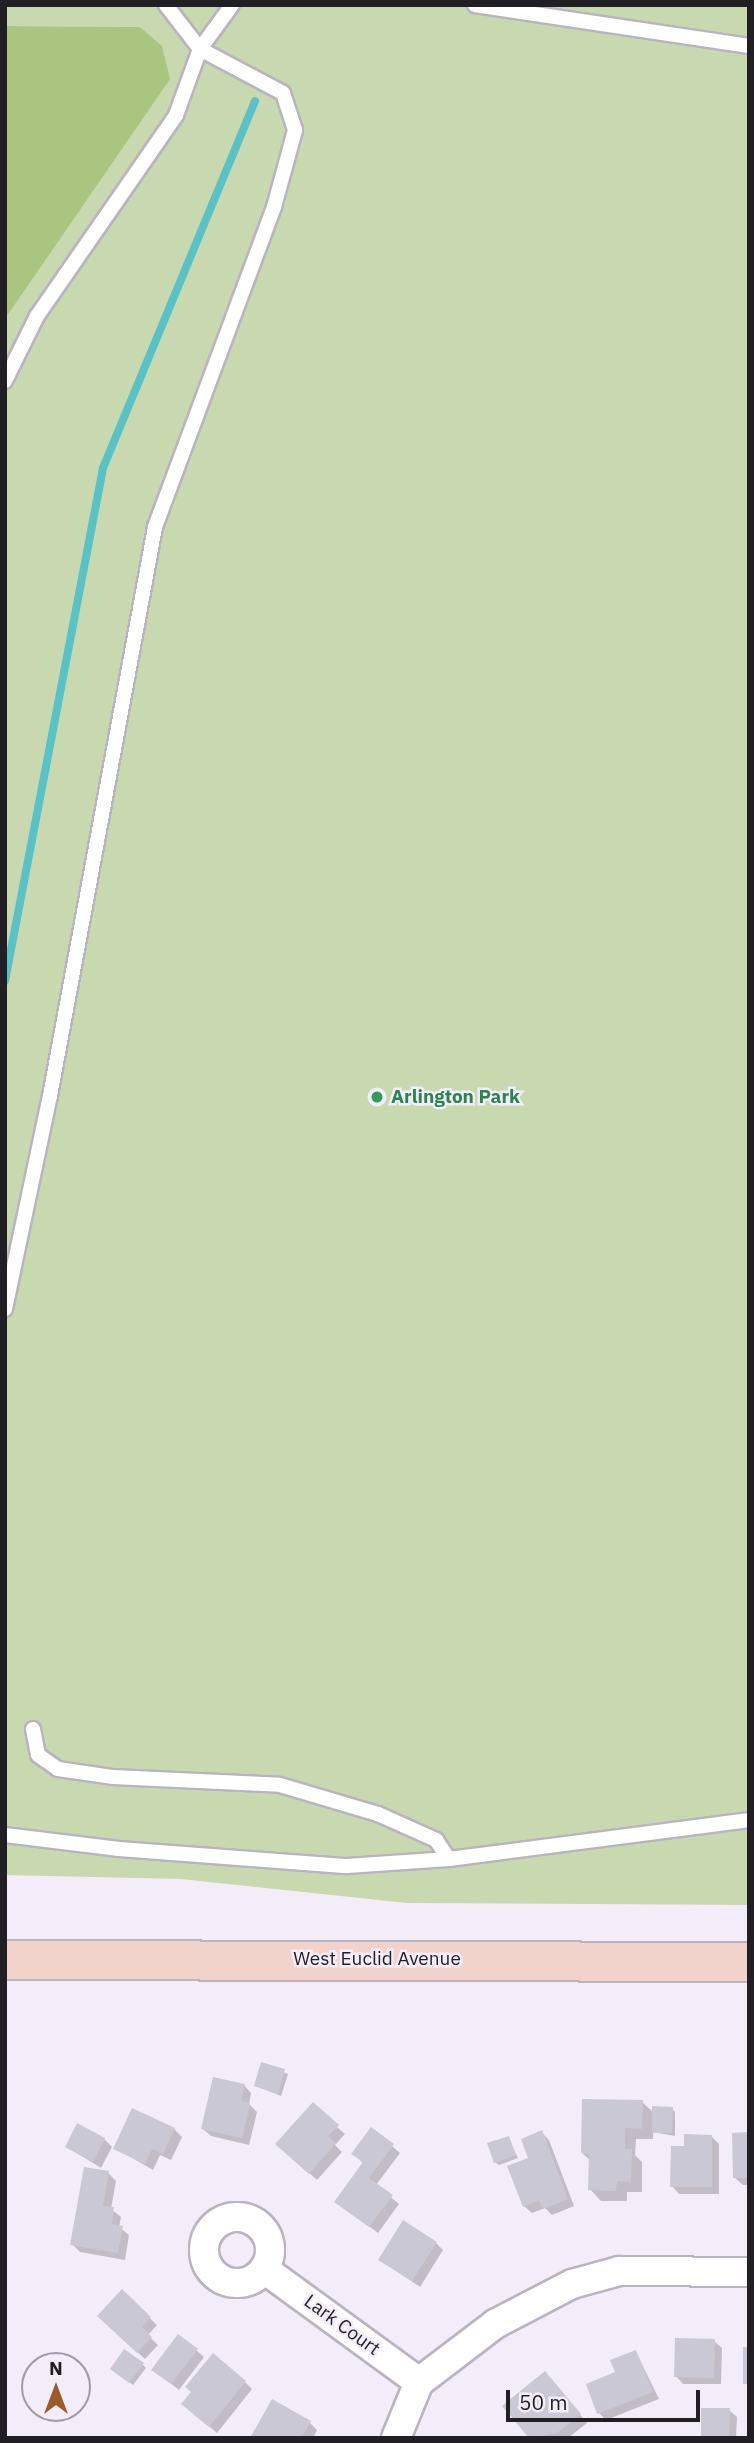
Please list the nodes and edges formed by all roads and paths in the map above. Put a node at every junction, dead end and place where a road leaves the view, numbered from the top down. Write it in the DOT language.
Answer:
graph roads {
  1 [pos="166,5"];
  2 [pos="232,5"];
  3 [pos="475,5"];
  4 [pos="749,46"];
  5 [pos="200,49"];
  6 [pos="5,381"];
  7 [pos="8,1278"];
  8 [pos="5,1309"];
  9 [pos="33,1729"];
  10 [pos="749,1820"];
  11 [pos="5,1835"];
  12 [pos="449,1859"];
  13 [pos="5,1960"];
  14 [pos="749,1962"];
  15 [pos="264,2269"];
  16 [pos="749,2272"];
  17 [pos="419,2382"];
  18 [pos="396,2438"];
  1 -- 5 [label="lane"];
  2 -- 5 [label="lane"];
  3 -- 4 [label="lane"];
  5 -- 6 [label="lane"];
  5 -- 7 [label="lane"];
  7 -- 8 [label="lane"];
  9 -- 12 [label="lane"];
  10 -- 12 [label="lane"];
  11 -- 12 [label="lane"];
  13 -- 14 [label="main road, West Euclid Avenue"];
  15 -- 17 [label="street, Lark Court"];
  16 -- 17 [label="street"];
  17 -- 18 [label="street"];
}
